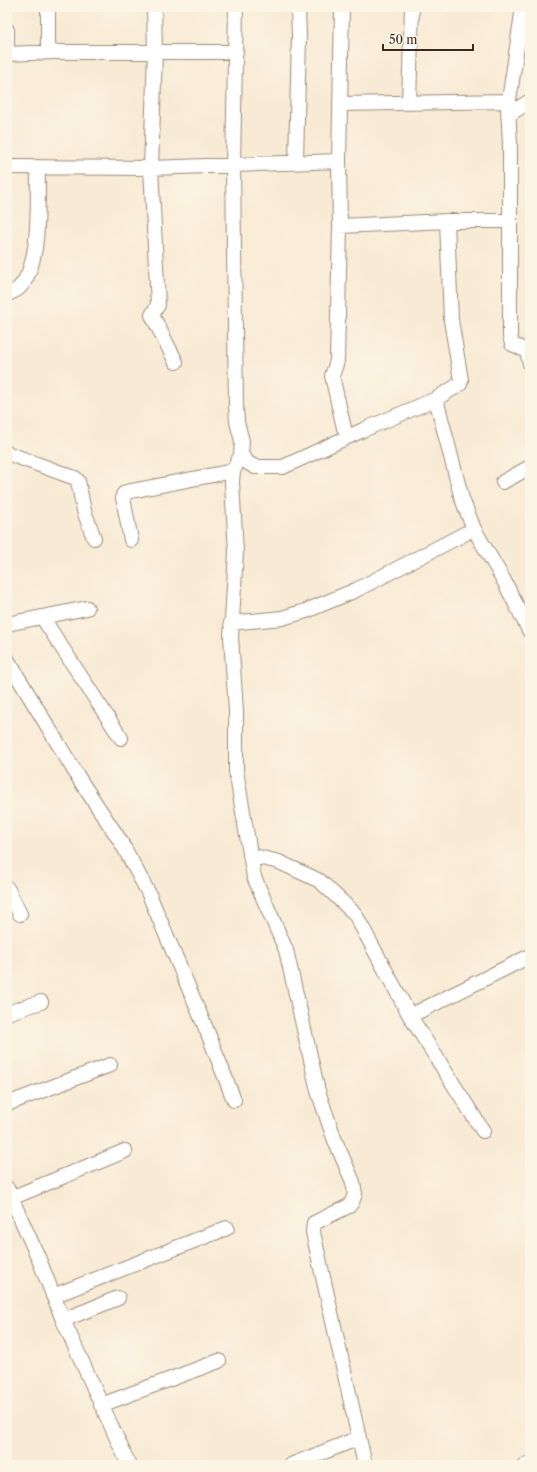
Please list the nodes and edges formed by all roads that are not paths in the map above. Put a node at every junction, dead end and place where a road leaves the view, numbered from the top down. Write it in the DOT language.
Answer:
graph roads {
  1 [pos="48,7"];
  2 [pos="154,7"];
  3 [pos="236,7"];
  4 [pos="298,7"];
  5 [pos="342,7"];
  6 [pos="412,7"];
  7 [pos="523,7"];
  8 [pos="7,30"];
  9 [pos="48,52"];
  10 [pos="154,52"];
  11 [pos="236,52"];
  12 [pos="7,54"];
  13 [pos="530,101"];
  14 [pos="409,102"];
  15 [pos="340,104"];
  16 [pos="509,108"];
  17 [pos="339,161"];
  18 [pos="296,162"];
  19 [pos="232,166"];
  20 [pos="7,167"];
  21 [pos="38,167"];
  22 [pos="151,168"];
  23 [pos="447,221"];
  24 [pos="510,221"];
  25 [pos="340,226"];
  26 [pos="7,294"];
  27 [pos="529,355"];
  28 [pos="176,362"];
  29 [pos="436,399"];
  30 [pos="344,428"];
  31 [pos="7,453"];
  32 [pos="241,455"];
  33 [pos="530,467"];
  34 [pos="233,471"];
  35 [pos="503,482"];
  36 [pos="466,533"];
  37 [pos="94,538"];
  38 [pos="132,540"];
  39 [pos="87,608"];
  40 [pos="42,617"];
  41 [pos="231,623"];
  42 [pos="7,624"];
  43 [pos="530,632"];
  44 [pos="7,659"];
  45 [pos="121,738"];
  46 [pos="250,855"];
  47 [pos="7,888"];
  48 [pos="20,914"];
  49 [pos="530,956"];
  50 [pos="41,1002"];
  51 [pos="7,1013"];
  52 [pos="410,1016"];
  53 [pos="110,1065"];
  54 [pos="234,1100"];
  55 [pos="7,1104"];
  56 [pos="483,1131"];
  57 [pos="124,1151"];
  58 [pos="9,1193"];
  59 [pos="227,1228"];
  60 [pos="53,1296"];
  61 [pos="118,1298"];
  62 [pos="63,1320"];
  63 [pos="219,1361"];
  64 [pos="101,1405"];
  65 [pos="359,1438"];
  66 [pos="530,1463"];
  67 [pos="128,1465"];
  68 [pos="291,1465"];
  69 [pos="365,1465"];
  70 [pos="526,1465"];
  1 -- 9 [label="street"];
  2 -- 10 [label="street"];
  3 -- 11 [label="street"];
  4 -- 18 [label="street"];
  5 -- 15 [label="street"];
  6 -- 14 [label="street"];
  7 -- 16 [label="street"];
  8 -- 12 [label="street"];
  9 -- 10 [label="street"];
  9 -- 12 [label="street"];
  10 -- 11 [label="street"];
  10 -- 22 [label="street"];
  11 -- 19 [label="street"];
  13 -- 16 [label="street"];
  14 -- 15 [label="street"];
  14 -- 16 [label="street"];
  15 -- 17 [label="street"];
  16 -- 24 [label="street"];
  17 -- 18 [label="street"];
  17 -- 25 [label="street"];
  18 -- 19 [label="street"];
  19 -- 22 [label="street"];
  19 -- 32 [label="street"];
  20 -- 21 [label="street"];
  21 -- 22 [label="street"];
  21 -- 26 [label="street"];
  22 -- 28 [label="street"];
  23 -- 24 [label="street"];
  23 -- 25 [label="street"];
  23 -- 29 [label="street"];
  24 -- 27 [label="street"];
  25 -- 30 [label="street"];
  29 -- 32 [label="street"];
  29 -- 43 [label="street"];
  31 -- 37 [label="street"];
  32 -- 34 [label="street"];
  33 -- 35 [label="street"];
  34 -- 38 [label="street"];
  34 -- 41 [label="street"];
  36 -- 41 [label="street"];
  39 -- 40 [label="street"];
  40 -- 42 [label="street"];
  40 -- 45 [label="street"];
  41 -- 46 [label="street"];
  44 -- 54 [label="street"];
  46 -- 52 [label="street"];
  46 -- 65 [label="street"];
  47 -- 48 [label="street"];
  49 -- 52 [label="street"];
  50 -- 51 [label="street"];
  52 -- 56 [label="street"];
  53 -- 55 [label="street"];
  57 -- 58 [label="street"];
  58 -- 60 [label="street"];
  59 -- 60 [label="street"];
  60 -- 62 [label="street"];
  61 -- 62 [label="street"];
  62 -- 64 [label="street"];
  63 -- 64 [label="street"];
  64 -- 67 [label="street"];
  65 -- 68 [label="street"];
  65 -- 69 [label="street"];
  66 -- 70 [label="street"];
}
